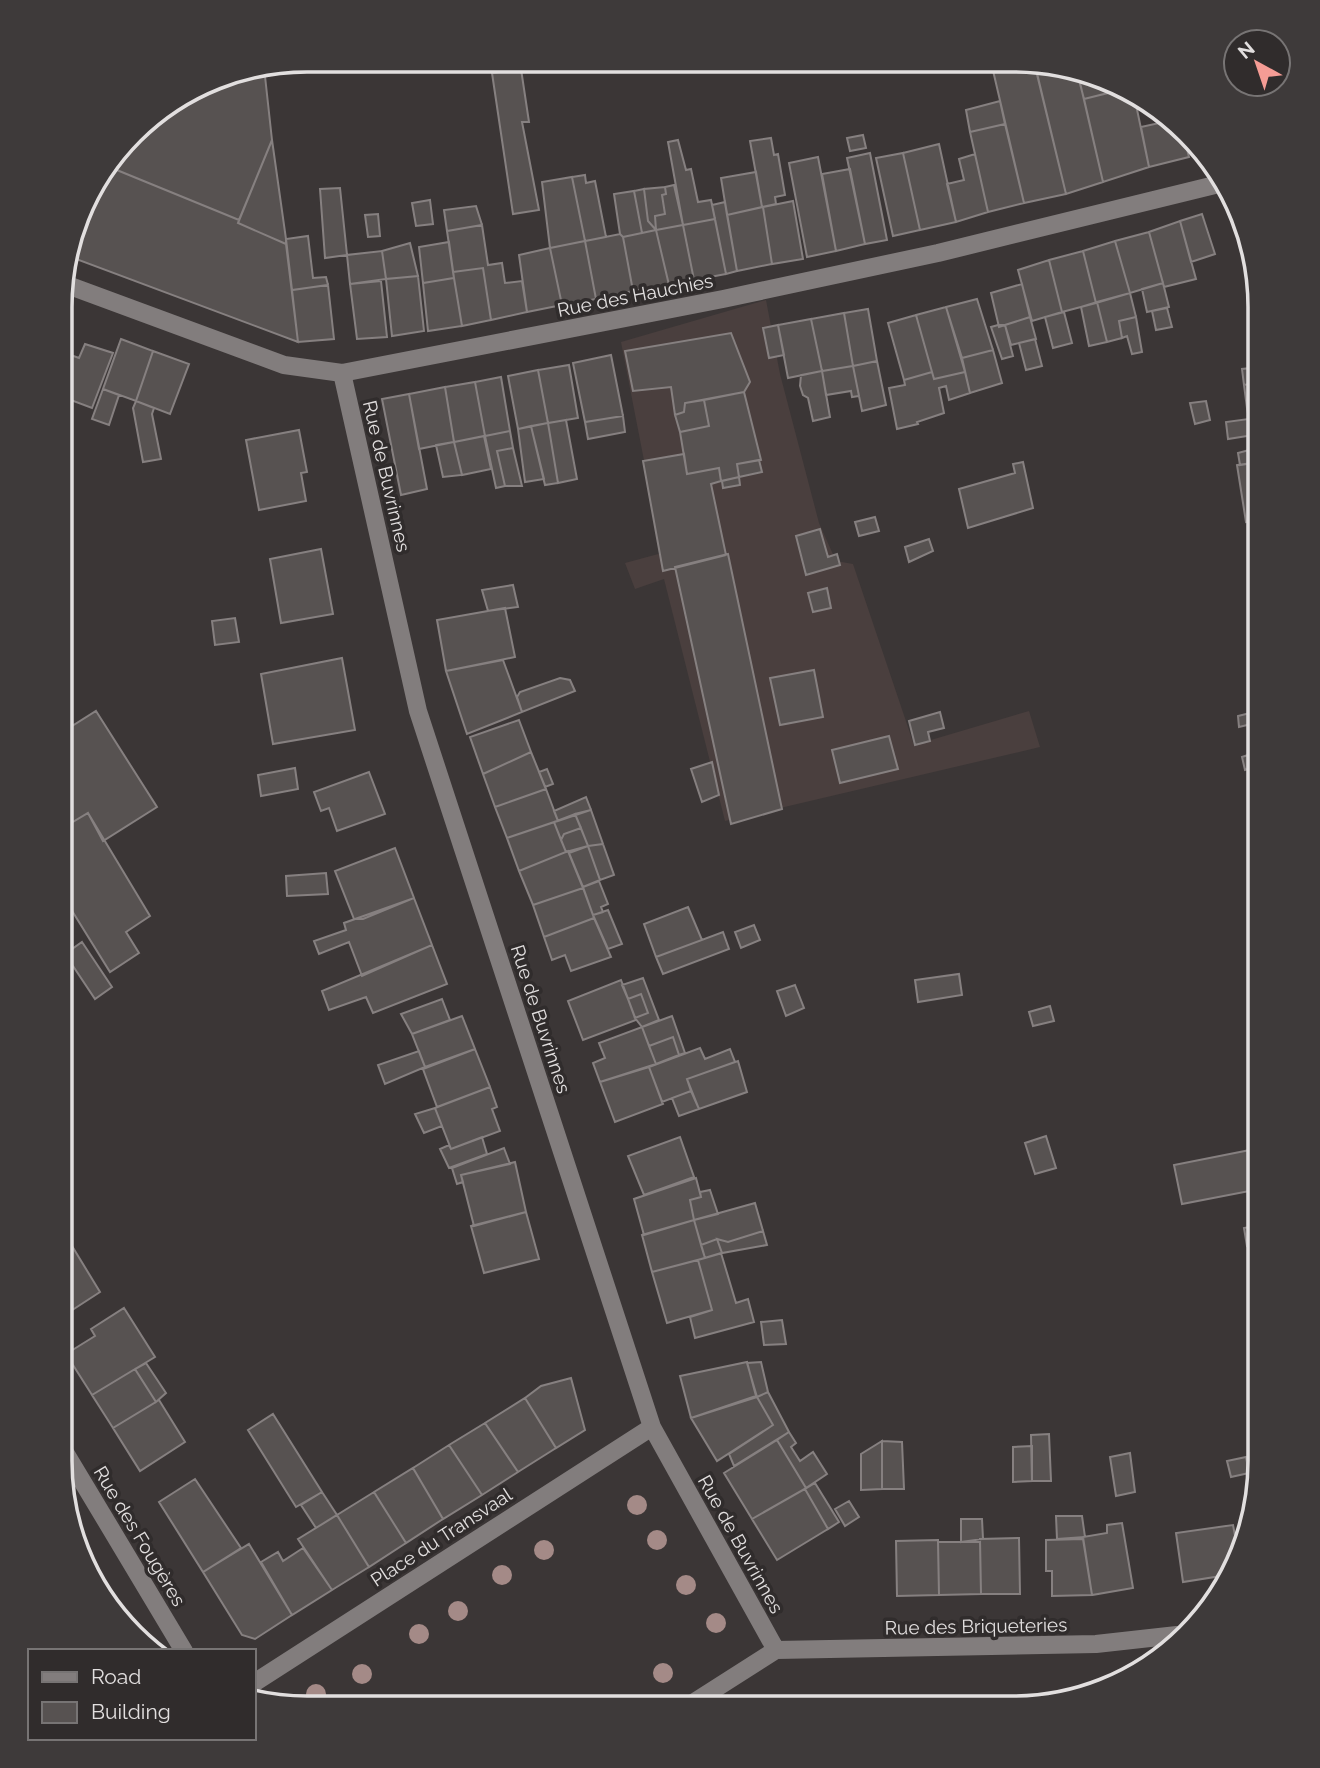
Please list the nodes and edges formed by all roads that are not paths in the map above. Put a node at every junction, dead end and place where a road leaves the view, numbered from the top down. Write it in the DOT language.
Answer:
graph roads {
  1 [pos="1214,185"];
  2 [pos="73,287"];
  3 [pos="342,373"];
  4 [pos="652,1427"];
  5 [pos="72,1464"];
  6 [pos="1170,1636"];
  7 [pos="183,1649"];
  8 [pos="776,1650"];
  9 [pos="256,1682"];
  10 [pos="704,1696"];
  1 -- 3 [label="street, Rue des Hauchies"];
  2 -- 3 [label="street, Rue des Hauchies"];
  3 -- 4 [label="street, Rue de Buvrinnes"];
  4 -- 8 [label="street, Rue de Buvrinnes"];
  4 -- 9 [label="street, Place du Transvaal"];
  5 -- 7 [label="street, Rue des Fougères"];
  6 -- 8 [label="street, Rue des Briqueteries"];
  8 -- 10 [label="street"];
}
